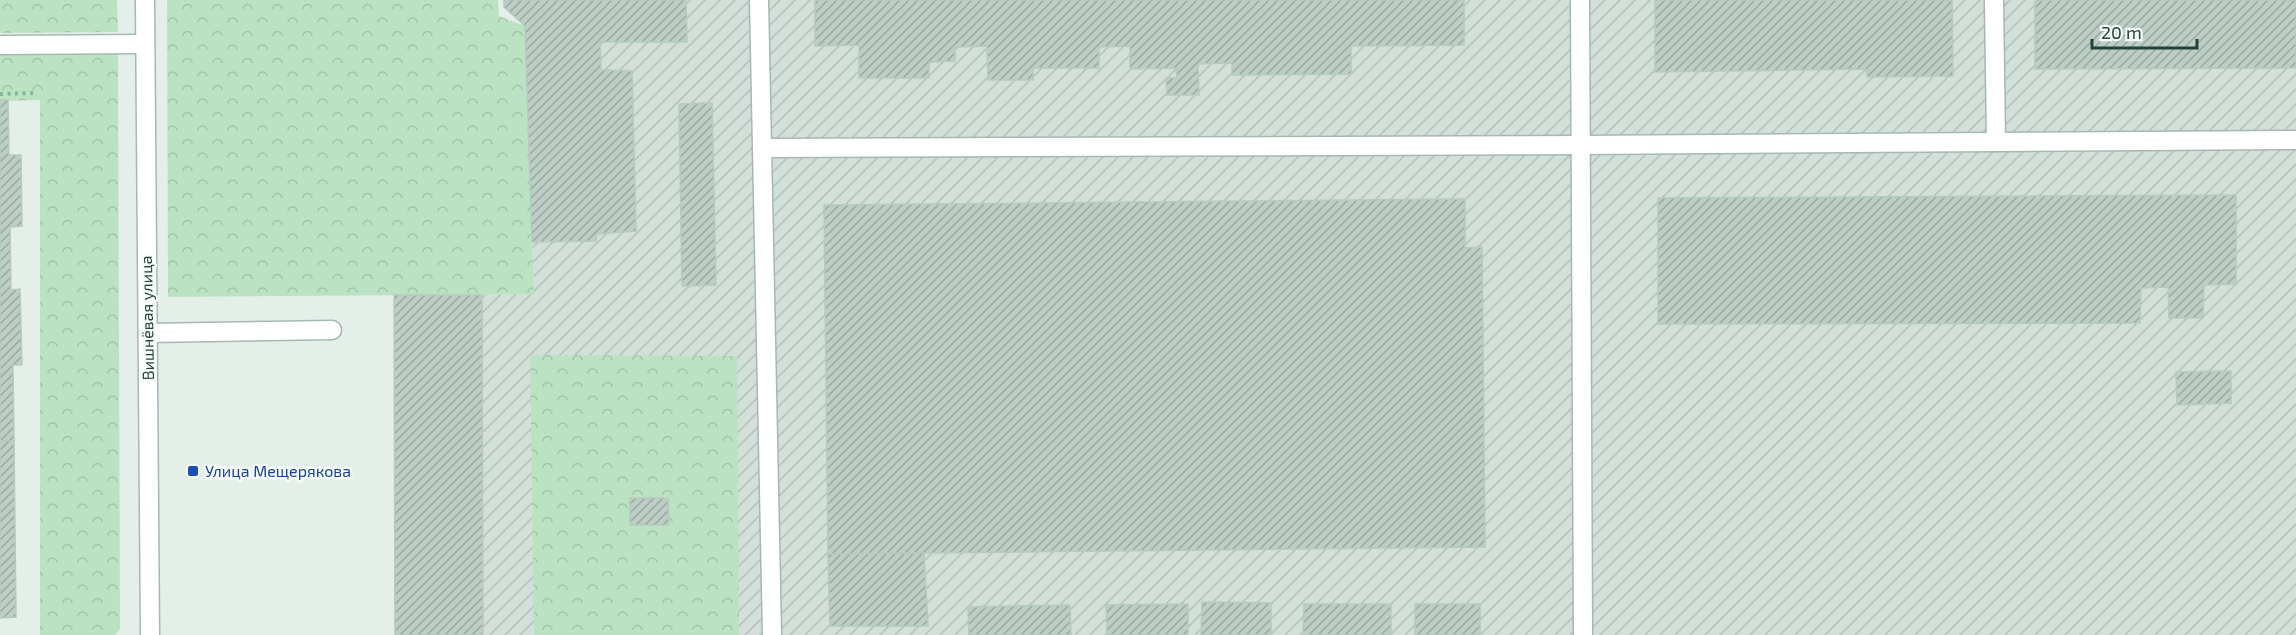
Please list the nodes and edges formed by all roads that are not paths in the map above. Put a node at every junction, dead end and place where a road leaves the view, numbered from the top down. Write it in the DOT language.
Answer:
graph roads {
  1 [pos="145,0"];
  2 [pos="759,0"];
  3 [pos="1580,0"];
  4 [pos="1994,0"];
  5 [pos="145,44"];
  6 [pos="0,45"];
  7 [pos="2296,140"];
  8 [pos="1996,142"];
  9 [pos="1581,146"];
  10 [pos="763,148"];
  11 [pos="332,330"];
  12 [pos="148,333"];
  13 [pos="150,635"];
  14 [pos="772,635"];
  15 [pos="1584,635"];
  1 -- 5 [label="street, Вишнёвая улица"];
  2 -- 10 [label="street"];
  3 -- 9 [label="street"];
  4 -- 8 [label="street"];
  5 -- 6 [label="street"];
  5 -- 12 [label="street, Вишнёвая улица"];
  7 -- 8 [label="street"];
  8 -- 9 [label="street"];
  9 -- 10 [label="street"];
  9 -- 15 [label="street"];
  10 -- 14 [label="street"];
  11 -- 12 [label="street"];
  12 -- 13 [label="street, Вишнёвая улица"];
}
